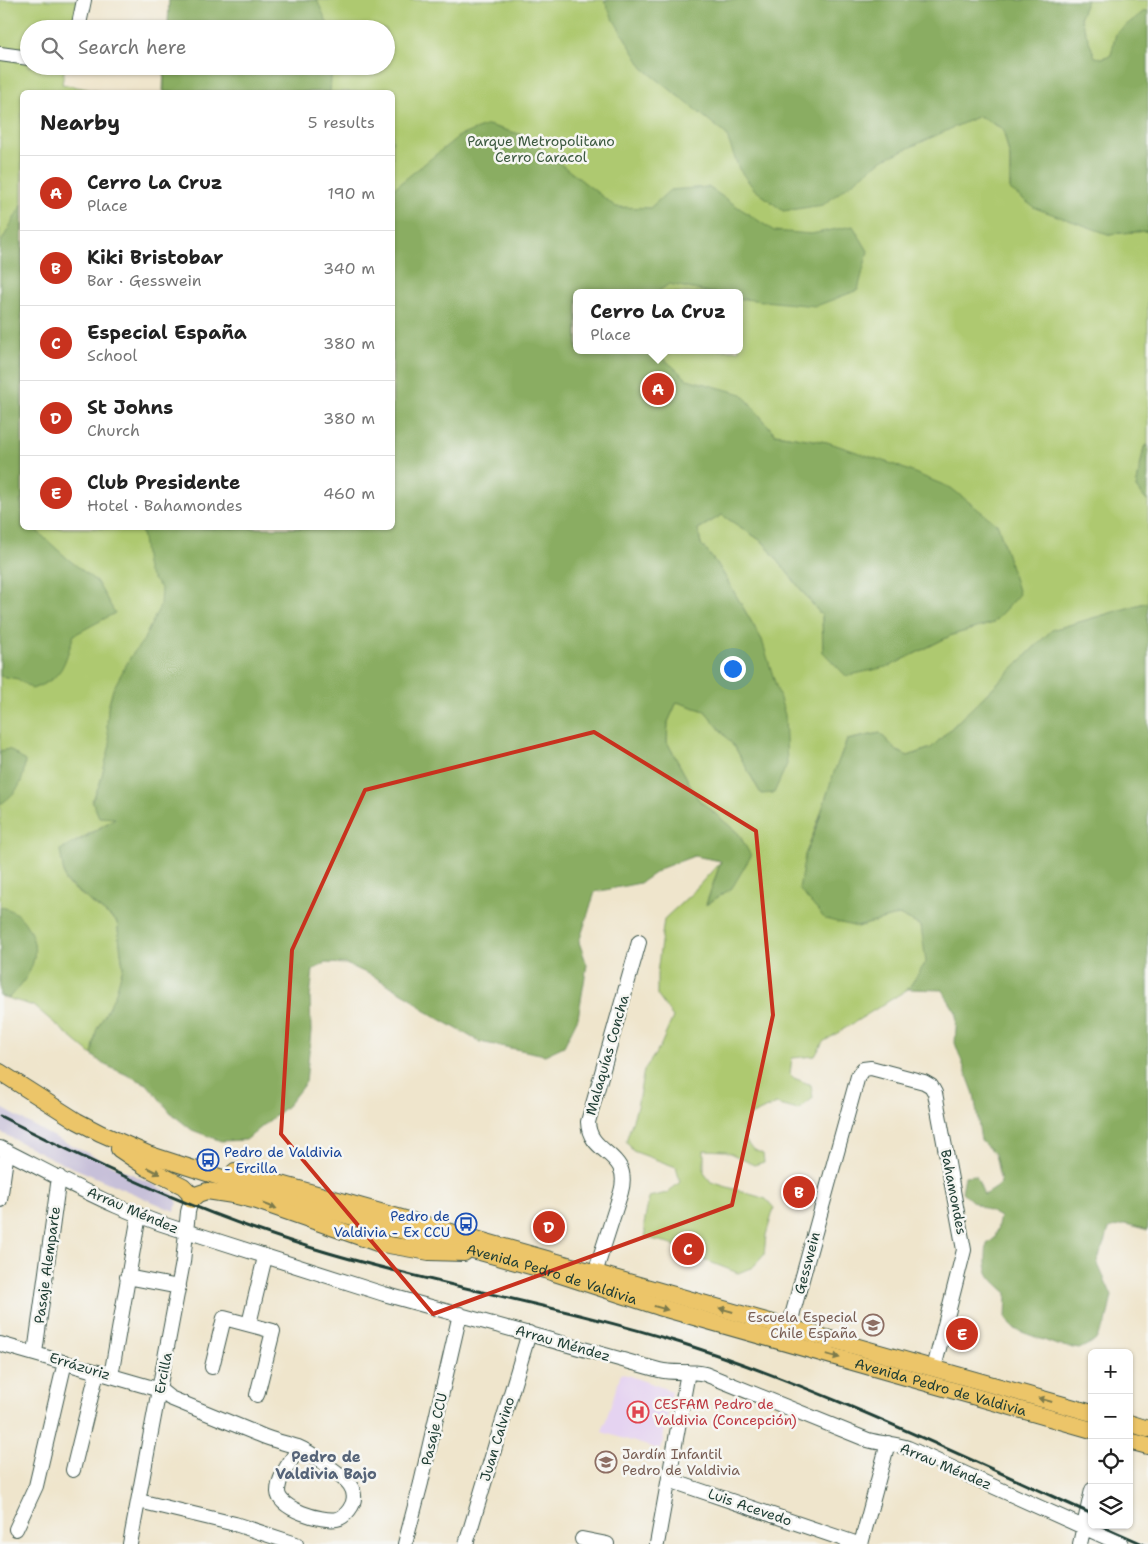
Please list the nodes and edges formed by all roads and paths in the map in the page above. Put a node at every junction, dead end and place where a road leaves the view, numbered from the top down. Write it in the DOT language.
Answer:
graph roads {
  1 [pos="84,0"];
  2 [pos="80,20"];
  3 [pos="0,54"];
  4 [pos="20,57"];
  5 [pos="639,942"];
  6 [pos="0,1059"];
  7 [pos="863,1069"];
  8 [pos="0,1072"];
  9 [pos="100,1133"];
  10 [pos="3,1150"];
  11 [pos="58,1177"];
  12 [pos="0,1200"];
  13 [pos="191,1200"];
  14 [pos="295,1201"];
  15 [pos="139,1215"];
  16 [pos="419,1229"];
  17 [pos="187,1233"];
  18 [pos="358,1236"];
  19 [pos="398,1247"];
  20 [pos="481,1252"];
  21 [pos="265,1258"];
  22 [pos="595,1273"];
  23 [pos="127,1277"];
  24 [pos="179,1287"];
  25 [pos="460,1314"];
  26 [pos="249,1324"];
  27 [pos="529,1333"];
  28 [pos="788,1335"];
  29 [pos="0,1344"];
  30 [pos="35,1353"];
  31 [pos="64,1362"];
  32 [pos="212,1367"];
  33 [pos="934,1368"];
  34 [pos="688,1372"];
  35 [pos="104,1374"];
  36 [pos="160,1390"];
  37 [pos="257,1396"];
  38 [pos="1088,1412"];
  39 [pos="1133,1424"];
  40 [pos="1088,1429"];
  41 [pos="1148,1429"];
  42 [pos="1133,1442"];
  43 [pos="888,1443"];
  44 [pos="1148,1446"];
  45 [pos="299,1448"];
  46 [pos="73,1470"];
  47 [pos="669,1480"];
  48 [pos="139,1501"];
  49 [pos="1088,1506"];
  50 [pos="1083,1527"];
  51 [pos="16,1529"];
  52 [pos="582,1539"];
  53 [pos="130,1544"];
  54 [pos="296,1544"];
  55 [pos="405,1544"];
  56 [pos="466,1544"];
  57 [pos="606,1544"];
  58 [pos="657,1544"];
  59 [pos="860,1544"];
  60 [pos="1080,1544"];
  61 [pos="1121,1544"];
  1 -- 2 [label="street"];
  3 -- 4 [label="street"];
  5 -- 22 [label="street, Malaquías Concha"];
  6 -- 16 [label="main road, Avenida Pedro de Valdivia"];
  7 -- 28 [label="street, Gesswein"];
  7 -- 33 [label="street, Bahamondes"];
  8 -- 9 [label="main road, Avenida Pedro de Valdivia"];
  9 -- 13 [label="main road, one-way"];
  9 -- 14 [label="main road, Avenida Pedro de Valdivia"];
  10 -- 11 [label="street, Arrau Méndez"];
  10 -- 12 [label="street"];
  11 -- 15 [label="street, Arrau Méndez"];
  11 -- 30 [label="street, Pasaje Alemparte"];
  13 -- 17 [label="street, Ercilla"];
  13 -- 18 [label="main road, one-way"];
  14 -- 16 [label="main road, Avenida Pedro de Valdivia"];
  14 -- 18 [label="main road"];
  15 -- 17 [label="street, Arrau Méndez"];
  15 -- 23 [label="street"];
  16 -- 19 [label="main road"];
  16 -- 20 [label="main road, Avenida Pedro de Valdivia"];
  16 -- 22 [label="main road, Avenida Pedro de Valdivia"];
  17 -- 21 [label="street, Arrau Méndez"];
  17 -- 24 [label="street, Ercilla"];
  18 -- 19 [label="main road"];
  19 -- 20 [label="main road"];
  20 -- 28 [label="main road, Avenida Pedro de Valdivia, one-way"];
  21 -- 25 [label="street, Arrau Méndez"];
  21 -- 26 [label="street"];
  28 -- 22 [label="main road, Avenida Pedro de Valdivia, one-way"];
  23 -- 24 [label="street"];
  23 -- 35 [label="street"];
  24 -- 36 [label="street, Ercilla"];
  25 -- 27 [label="street, Arrau Méndez"];
  25 -- 55 [label="street, Pasaje CCU"];
  26 -- 32 [label="street"];
  26 -- 37 [label="street"];
  27 -- 34 [label="street, Arrau Méndez"];
  27 -- 56 [label="street, Juan Calvino"];
  28 -- 33 [label="main road, Avenida Pedro de Valdivia"];
  28 -- 40 [label="main road, Avenida Pedro de Valdivia, one-way"];
  29 -- 30 [label="street, Errázuriz"];
  30 -- 31 [label="street, Errázuriz"];
  31 -- 35 [label="street, Errázuriz"];
  31 -- 51 [label="street"];
  38 -- 33 [label="main road, Avenida Pedro de Valdivia, one-way"];
  34 -- 43 [label="street, Arrau Méndez"];
  34 -- 47 [label="street"];
  35 -- 36 [label="street, Errázuriz"];
  35 -- 46 [label="street"];
  36 -- 45 [label="street, Errázuriz"];
  36 -- 48 [label="street, Ercilla"];
  39 -- 41 [label="main road"];
  42 -- 44 [label="main road"];
  43 -- 50 [label="street, Arrau Méndez"];
  43 -- 59 [label="street"];
  45 -- 45 [label="street"];
  47 -- 58 [label="street"];
  47 -- 59 [label="street, Luis Acevedo"];
  48 -- 53 [label="street, Ercilla"];
  48 -- 54 [label="street"];
  49 -- 50 [label="street"];
  50 -- 60 [label="street"];
  50 -- 61 [label="street, Arrau Méndez"];
  52 -- 57 [label="street"];
}
